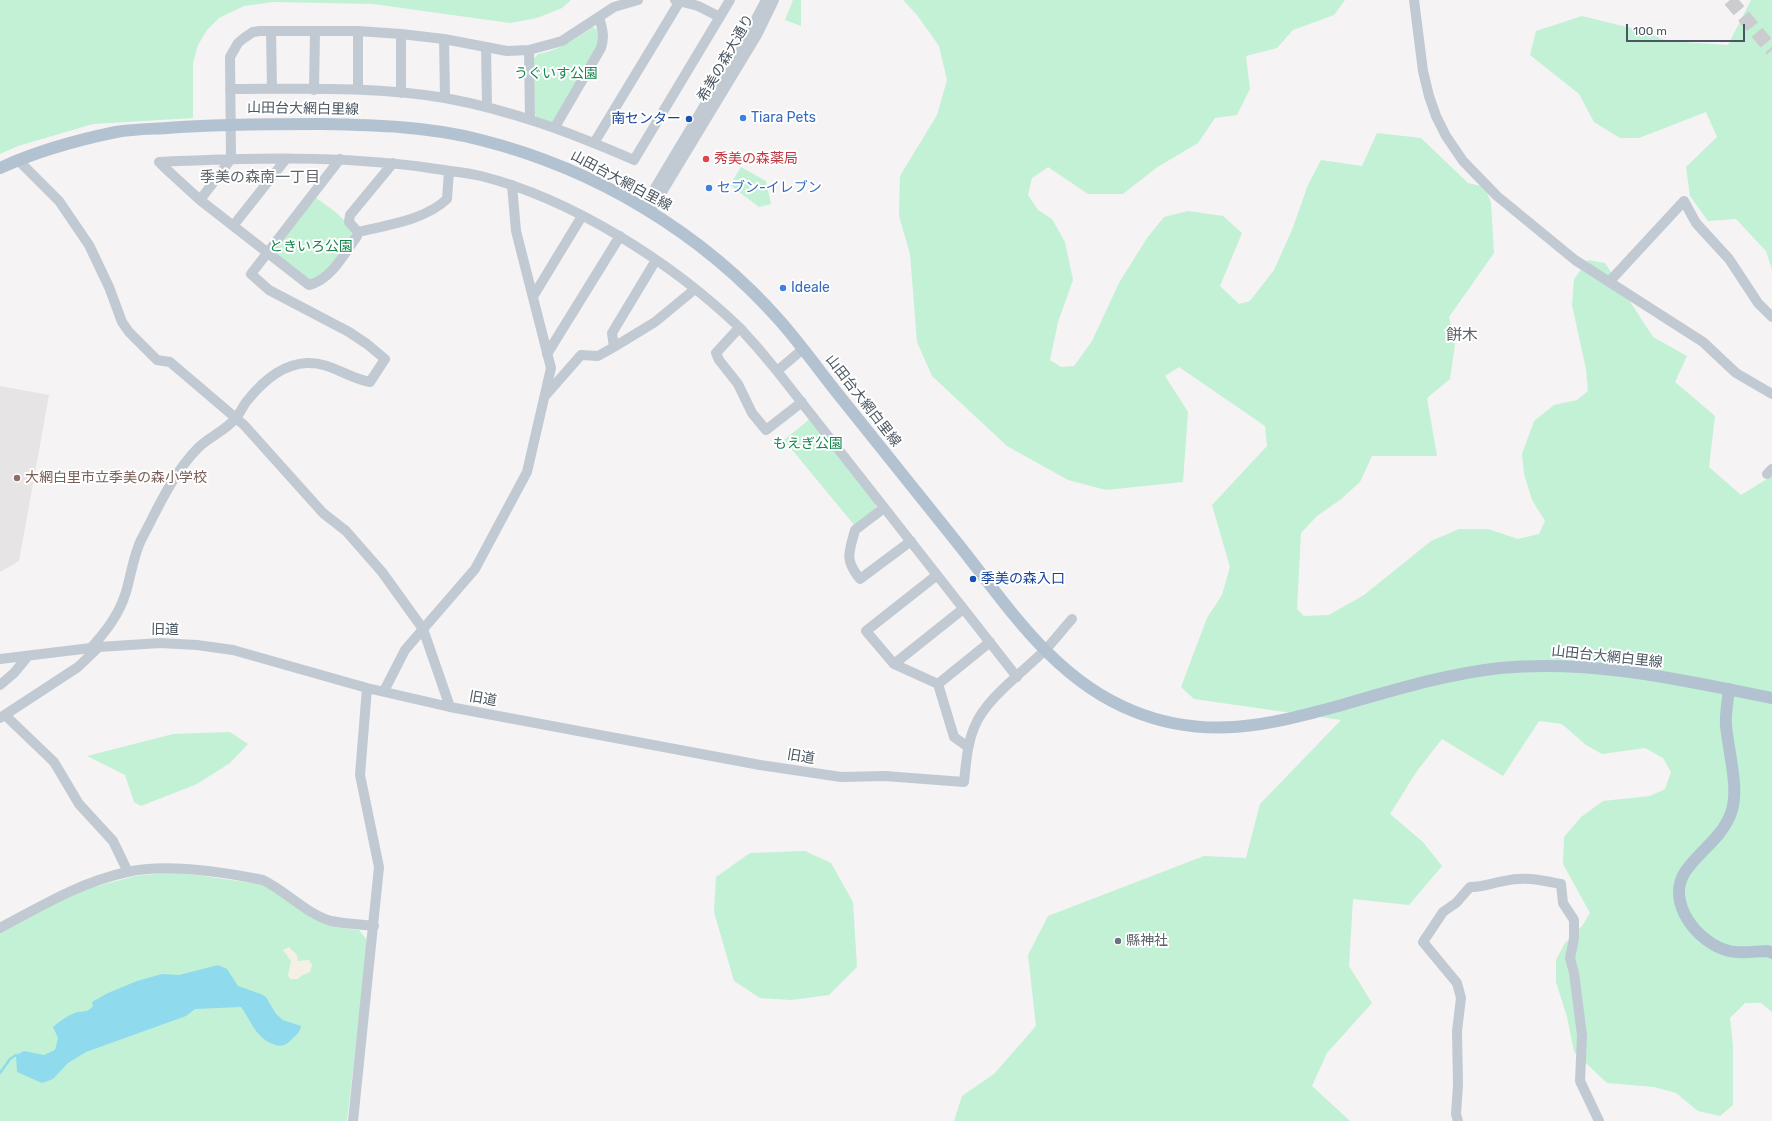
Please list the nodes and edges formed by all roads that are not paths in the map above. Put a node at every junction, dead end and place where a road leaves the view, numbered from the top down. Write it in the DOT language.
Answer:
graph roads {
  1 [pos="638,0"];
  2 [pos="678,0"];
  3 [pos="730,0"];
  4 [pos="766,0"];
  5 [pos="774,0"];
  6 [pos="1414,0"];
  7 [pos="700,3"];
  8 [pos="599,17"];
  9 [pos="720,17"];
  10 [pos="271,31"];
  11 [pos="358,31"];
  12 [pos="315,32"];
  13 [pos="401,34"];
  14 [pos="444,39"];
  15 [pos="486,47"];
  16 [pos="529,50"];
  17 [pos="726,77"];
  18 [pos="230,89"];
  19 [pos="272,89"];
  20 [pos="314,90"];
  21 [pos="358,90"];
  22 [pos="401,93"];
  23 [pos="445,98"];
  24 [pos="487,107"];
  25 [pos="530,118"];
  26 [pos="230,123"];
  27 [pos="554,127"];
  28 [pos="594,143"];
  29 [pos="231,158"];
  30 [pos="286,158"];
  31 [pos="340,159"];
  32 [pos="18,160"];
  33 [pos="393,163"];
  34 [pos="0,168"];
  35 [pos="449,171"];
  36 [pos="512,185"];
  37 [pos="200,200"];
  38 [pos="647,210"];
  39 [pos="582,216"];
  40 [pos="233,226"];
  41 [pos="358,232"];
  42 [pos="620,236"];
  43 [pos="268,252"];
  44 [pos="656,260"];
  45 [pos="1609,282"];
  46 [pos="695,289"];
  47 [pos="534,295"];
  48 [pos="1772,317"];
  49 [pos="739,328"];
  50 [pos="614,347"];
  51 [pos="803,349"];
  52 [pos="547,354"];
  53 [pos="777,371"];
  54 [pos="553,378"];
  55 [pos="1772,394"];
  56 [pos="802,402"];
  57 [pos="236,418"];
  58 [pos="884,508"];
  59 [pos="911,541"];
  60 [pos="937,575"];
  61 [pos="963,609"];
  62 [pos="1072,619"];
  63 [pos="423,628"];
  64 [pos="990,642"];
  65 [pos="95,648"];
  66 [pos="1045,650"];
  67 [pos="28,656"];
  68 [pos="0,659"];
  69 [pos="894,664"];
  70 [pos="1017,677"];
  71 [pos="938,684"];
  72 [pos="0,685"];
  73 [pos="367,688"];
  74 [pos="1729,689"];
  75 [pos="384,691"];
  76 [pos="1772,698"];
  77 [pos="450,707"];
  78 [pos="3,717"];
  79 [pos="968,747"];
  80 [pos="128,872"];
  81 [pos="374,926"];
  82 [pos="0,928"];
  83 [pos="1772,953"];
  84 [pos="353,1121"];
  85 [pos="1458,1121"];
  86 [pos="1599,1121"];
  1 -- 8 [label="street"];
  2 -- 7 [label="street"];
  2 -- 28 [label="street"];
  3 -- 9 [label="street"];
  4 -- 17 [label="street, 希美の森大通り"];
  5 -- 17 [label="street, 希美の森大通り"];
  6 -- 45 [label="street"];
  7 -- 9 [label="street"];
  8 -- 16 [label="street"];
  8 -- 27 [label="street"];
  9 -- 28 [label="street"];
  10 -- 12 [label="street"];
  10 -- 18 [label="street"];
  10 -- 19 [label="street"];
  11 -- 12 [label="street"];
  11 -- 13 [label="street"];
  11 -- 21 [label="street"];
  12 -- 20 [label="street"];
  13 -- 14 [label="street"];
  13 -- 22 [label="street"];
  14 -- 15 [label="street"];
  14 -- 23 [label="street"];
  15 -- 16 [label="street"];
  15 -- 24 [label="street"];
  16 -- 25 [label="street"];
  17 -- 38 [label="street, 希美の森大通り"];
  18 -- 19 [label="street"];
  18 -- 26 [label="street"];
  19 -- 20 [label="street"];
  20 -- 21 [label="street"];
  21 -- 22 [label="street"];
  22 -- 23 [label="street"];
  23 -- 24 [label="street"];
  24 -- 25 [label="street"];
  25 -- 27 [label="street"];
  26 -- 29 [label="street"];
  26 -- 32 [label="main road, 山田台大網白里線"];
  26 -- 38 [label="main road, 山田台大網白里線"];
  27 -- 28 [label="street"];
  29 -- 30 [label="street"];
  29 -- 37 [label="street"];
  29 -- 37 [label="street"];
  30 -- 31 [label="street"];
  30 -- 40 [label="street"];
  31 -- 33 [label="street"];
  31 -- 43 [label="street"];
  32 -- 34 [label="main road, 山田台大網白里線"];
  32 -- 57 [label="street"];
  33 -- 35 [label="street"];
  33 -- 41 [label="street"];
  35 -- 36 [label="street"];
  35 -- 41 [label="street"];
  36 -- 39 [label="street"];
  36 -- 47 [label="street"];
  37 -- 40 [label="street"];
  38 -- 51 [label="main road, 山田台大網白里線"];
  39 -- 42 [label="street"];
  39 -- 47 [label="street"];
  40 -- 43 [label="street"];
  41 -- 43 [label="street"];
  42 -- 44 [label="street"];
  42 -- 52 [label="street"];
  43 -- 57 [label="street"];
  44 -- 46 [label="street"];
  44 -- 50 [label="street"];
  45 -- 48 [label="street"];
  45 -- 55 [label="street"];
  46 -- 49 [label="street"];
  46 -- 50 [label="street"];
  47 -- 52 [label="street"];
  49 -- 53 [label="street"];
  49 -- 56 [label="street"];
  50 -- 54 [label="street"];
  51 -- 53 [label="street"];
  51 -- 66 [label="main road, 山田台大網白里線"];
  52 -- 54 [label="street"];
  53 -- 56 [label="street"];
  54 -- 63 [label="street"];
  56 -- 58 [label="street"];
  57 -- 63 [label="street"];
  57 -- 65 [label="street"];
  58 -- 59 [label="street"];
  58 -- 59 [label="street"];
  59 -- 60 [label="street"];
  60 -- 61 [label="street"];
  60 -- 69 [label="street"];
  61 -- 64 [label="street"];
  61 -- 69 [label="street"];
  62 -- 66 [label="street"];
  63 -- 75 [label="street"];
  63 -- 77 [label="street"];
  64 -- 70 [label="street"];
  64 -- 71 [label="street"];
  65 -- 67 [label="street, 旧道"];
  65 -- 73 [label="street, 旧道"];
  65 -- 78 [label="street"];
  66 -- 70 [label="street"];
  66 -- 74 [label="main road, 山田台大網白里線"];
  67 -- 68 [label="street, 旧道"];
  67 -- 72 [label="street"];
  69 -- 71 [label="street"];
  70 -- 79 [label="street"];
  71 -- 79 [label="street"];
  73 -- 75 [label="street, 旧道"];
  73 -- 81 [label="street"];
  74 -- 76 [label="main road, 山田台大網白里線"];
  74 -- 83 [label="main road"];
  75 -- 77 [label="street, 旧道"];
  77 -- 79 [label="street, 旧道"];
  78 -- 80 [label="street"];
  80 -- 81 [label="street"];
  80 -- 82 [label="street"];
  81 -- 84 [label="street"];
  85 -- 86 [label="street"];
}
